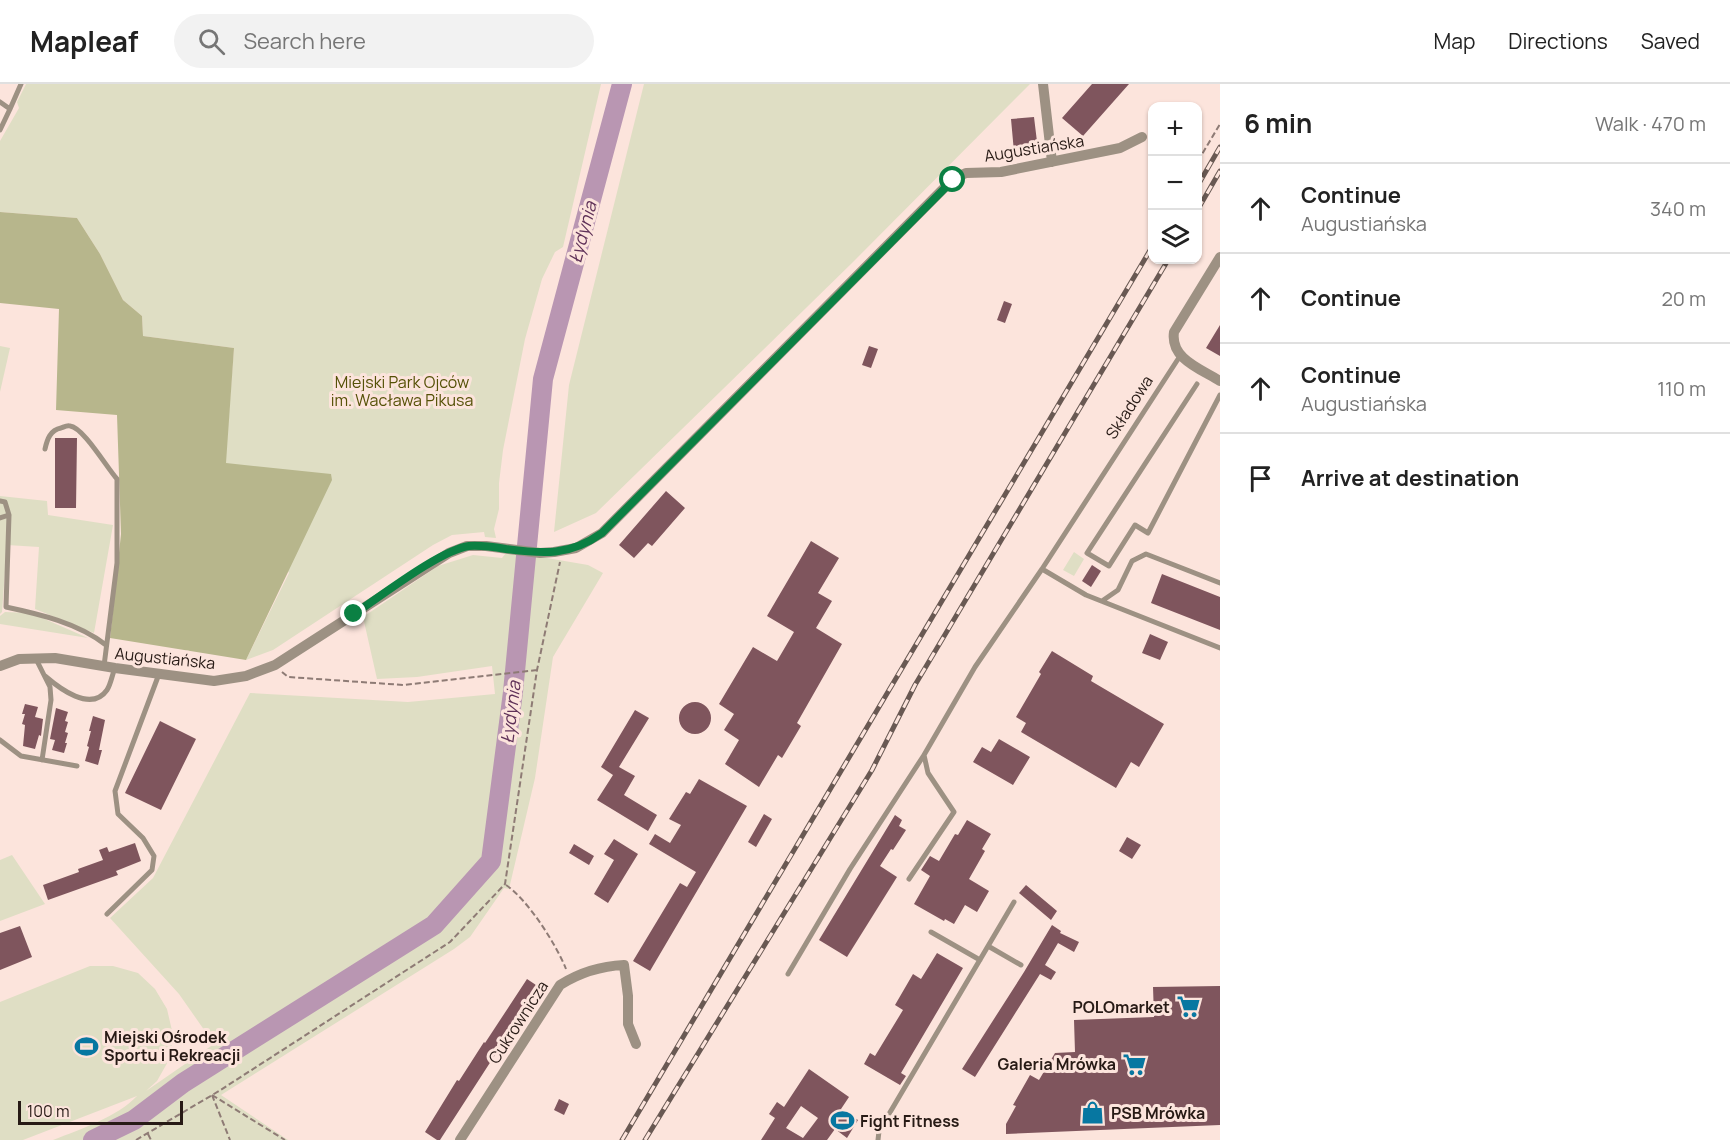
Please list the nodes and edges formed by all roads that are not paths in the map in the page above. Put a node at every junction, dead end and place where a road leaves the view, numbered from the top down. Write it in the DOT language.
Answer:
graph roads {
  1 [pos="21,84"];
  2 [pos="1043,84"];
  3 [pos="0,102"];
  4 [pos="10,109"];
  5 [pos="0,130"];
  6 [pos="1142,137"];
  7 [pos="1052,162"];
  8 [pos="1220,257"];
  9 [pos="1180,356"];
  10 [pos="1220,381"];
  11 [pos="1197,384"];
  12 [pos="1220,395"];
  13 [pos="45,449"];
  14 [pos="0,501"];
  15 [pos="9,515"];
  16 [pos="0,518"];
  17 [pos="1042,569"];
  18 [pos="1220,583"];
  19 [pos="1102,601"];
  20 [pos="106,645"];
  21 [pos="1220,648"];
  22 [pos="36,658"];
  23 [pos="0,666"];
  24 [pos="109,667"];
  25 [pos="159,674"];
  26 [pos="44,675"];
  27 [pos="0,740"];
  28 [pos="924,755"];
  29 [pos="42,760"];
  30 [pos="77,766"];
  31 [pos="909,879"];
  32 [pos="1014,902"];
  33 [pos="107,914"];
  34 [pos="931,932"];
  35 [pos="988,946"];
  36 [pos="980,960"];
  37 [pos="1022,965"];
  38 [pos="788,974"];
  39 [pos="636,1044"];
  40 [pos="460,1140"];
  41 [pos="878,1140"];
  1 -- 4 [label="lane"];
  2 -- 7 [label="street"];
  3 -- 4 [label="lane"];
  4 -- 5 [label="lane"];
  6 -- 7 [label="street, Augustiańska"];
  7 -- 25 [label="street, Augustiańska"];
  8 -- 9 [label="street"];
  9 -- 10 [label="street"];
  9 -- 17 [label="lane, Składowa"];
  11 -- 12 [label="lane"];
  13 -- 20 [label="lane"];
  14 -- 15 [label="lane"];
  15 -- 16 [label="lane"];
  15 -- 20 [label="lane"];
  17 -- 19 [label="lane"];
  17 -- 28 [label="lane, Składowa"];
  18 -- 19 [label="lane"];
  19 -- 21 [label="lane"];
  20 -- 24 [label="lane"];
  22 -- 23 [label="street, Augustiańska"];
  22 -- 24 [label="street, Augustiańska"];
  22 -- 26 [label="lane"];
  24 -- 25 [label="street, Augustiańska"];
  24 -- 26 [label="lane"];
  25 -- 33 [label="lane"];
  26 -- 29 [label="lane"];
  27 -- 29 [label="lane"];
  28 -- 31 [label="lane"];
  28 -- 38 [label="lane, Składowa"];
  29 -- 30 [label="lane"];
  32 -- 35 [label="lane"];
  34 -- 36 [label="lane"];
  35 -- 36 [label="lane"];
  35 -- 37 [label="lane"];
  36 -- 41 [label="lane"];
  39 -- 40 [label="street, Cukrownicza"];
}
